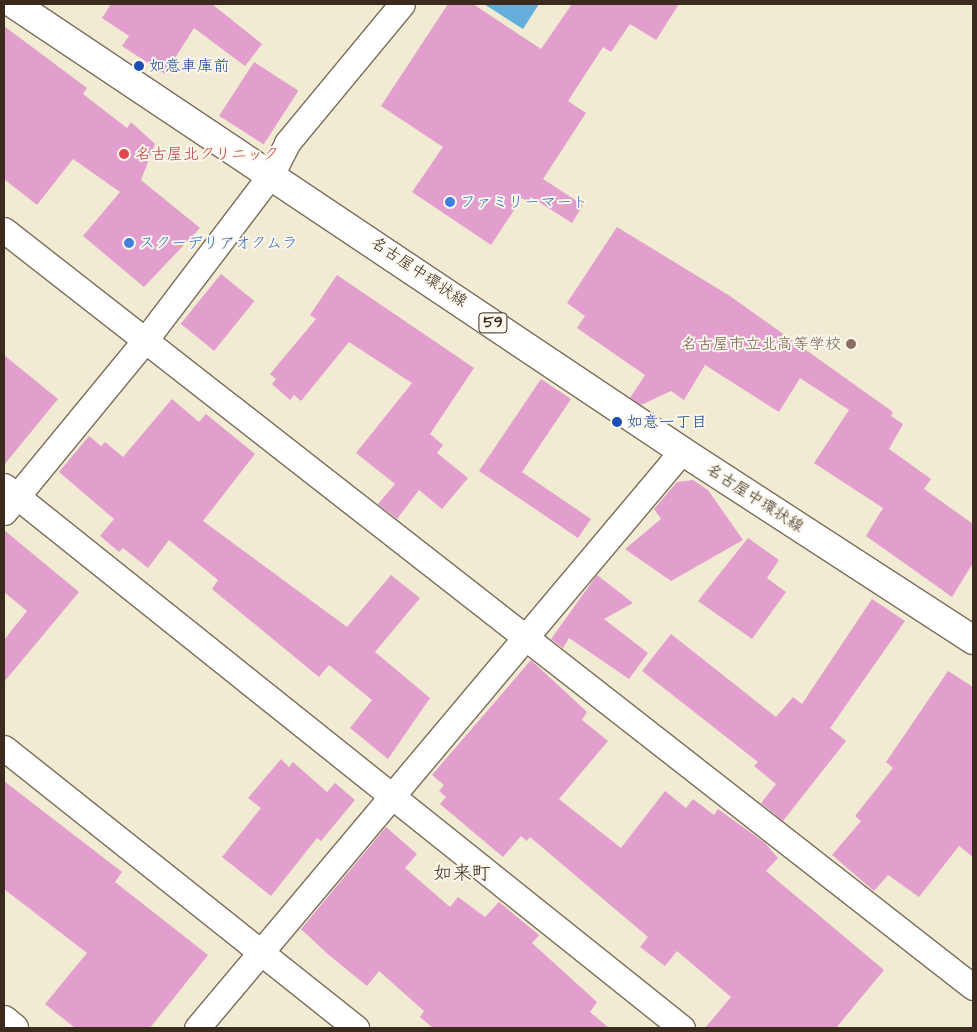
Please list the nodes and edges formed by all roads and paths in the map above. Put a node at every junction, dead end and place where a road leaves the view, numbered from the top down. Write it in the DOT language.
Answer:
graph roads {
  1 [pos="14,4"];
  2 [pos="402,4"];
  3 [pos="272,173"];
  4 [pos="4,230"];
  5 [pos="146,339"];
  6 [pos="682,451"];
  7 [pos="8,498"];
  8 [pos="524,639"];
  9 [pos="973,640"];
  10 [pos="4,748"];
  11 [pos="392,799"];
  12 [pos="260,952"];
  13 [pos="973,987"];
  14 [pos="4,1020"];
  15 [pos="14,1028"];
  16 [pos="197,1028"];
  17 [pos="356,1028"];
  18 [pos="682,1028"];
  1 -- 3 [label="main road, 名古屋中環状線 / 59"];
  2 -- 3 [label="street"];
  3 -- 5 [label="street"];
  3 -- 6 [label="main road, 名古屋中環状線 / 59"];
  4 -- 5 [label="street"];
  5 -- 7 [label="street"];
  5 -- 8 [label="street"];
  6 -- 8 [label="street"];
  6 -- 9 [label="main road, 名古屋中環状線 / 59"];
  7 -- 11 [label="street"];
  8 -- 11 [label="street"];
  8 -- 13 [label="street"];
  10 -- 12 [label="street"];
  11 -- 12 [label="street"];
  11 -- 18 [label="street"];
  12 -- 16 [label="street"];
  12 -- 17 [label="street"];
  14 -- 15 [label="main road"];
}
